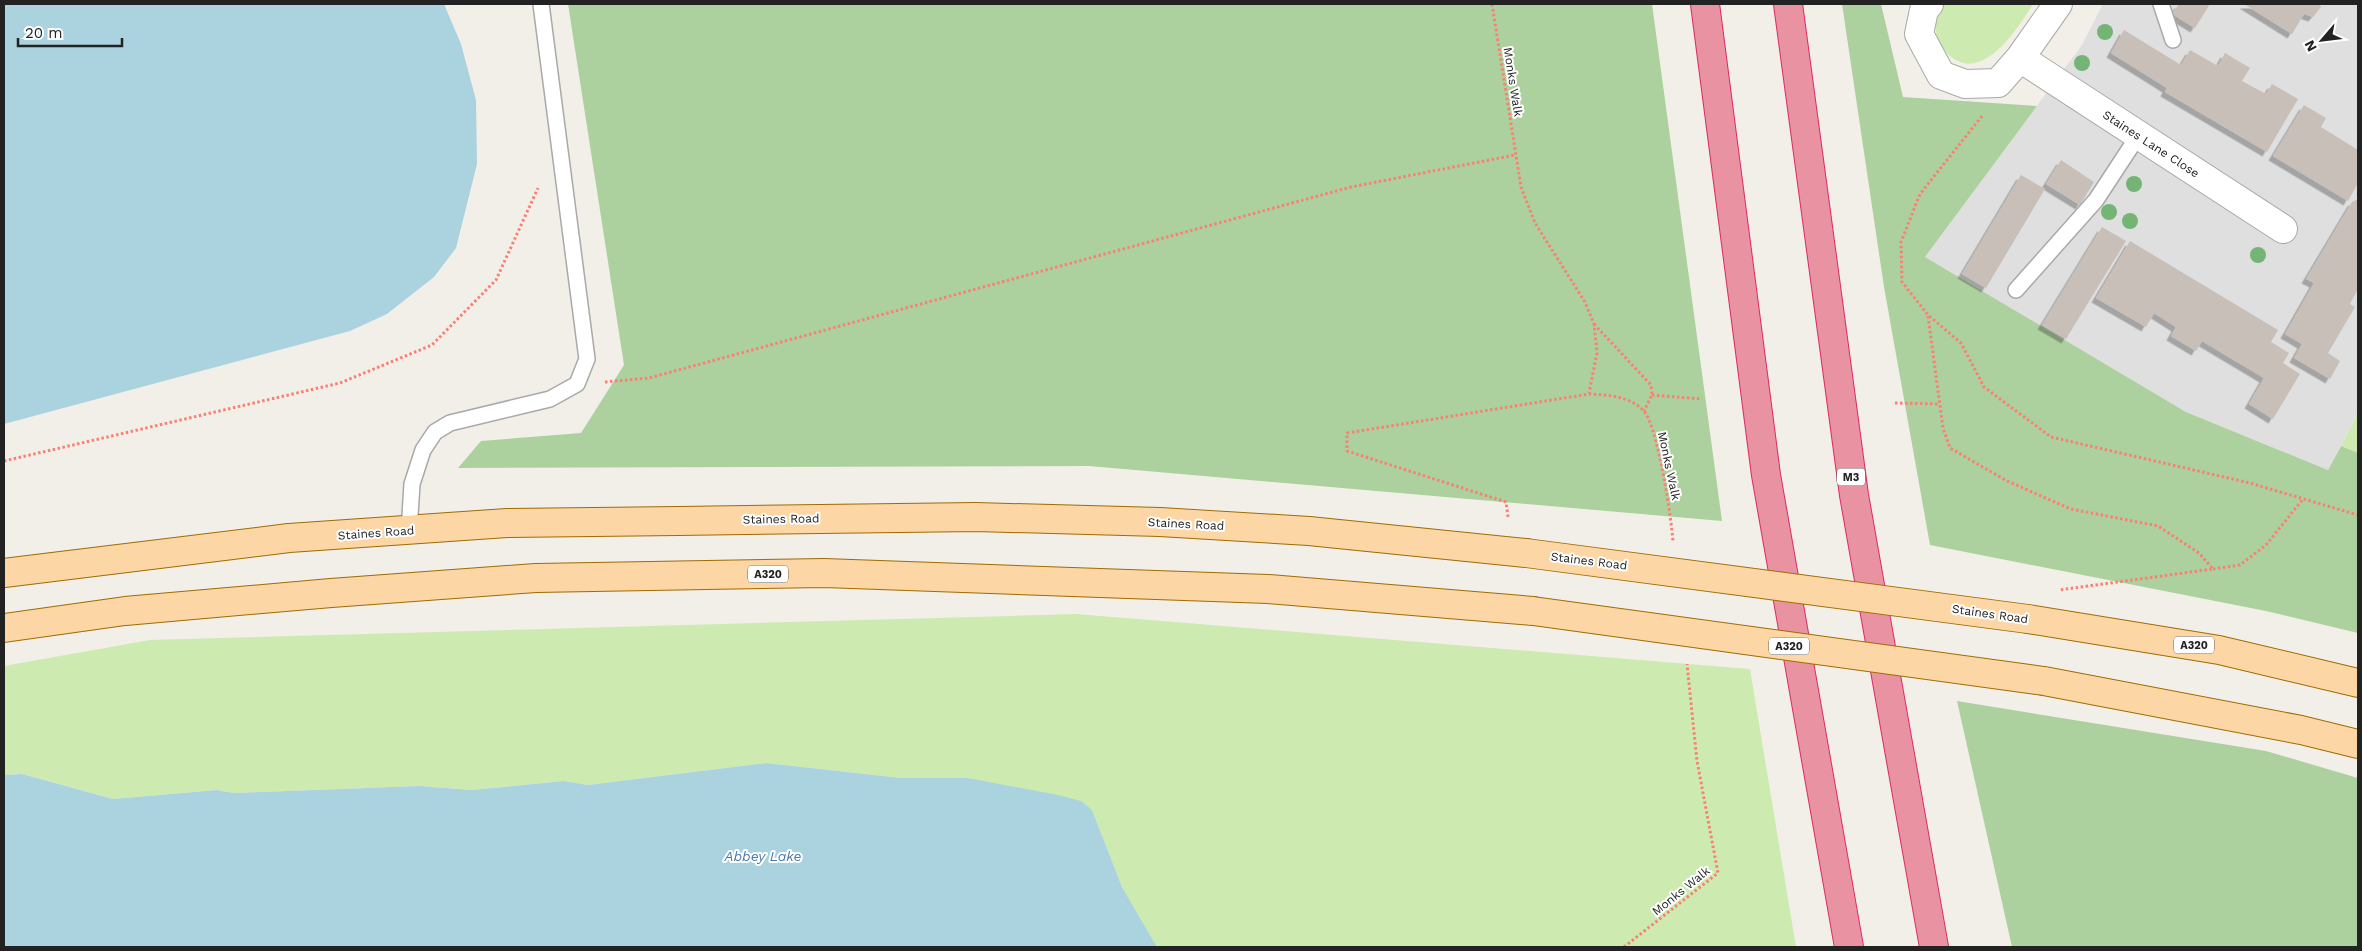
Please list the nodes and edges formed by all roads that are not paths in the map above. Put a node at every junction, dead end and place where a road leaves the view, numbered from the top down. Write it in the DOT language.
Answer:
graph roads {
  1 [pos="541,4"];
  2 [pos="1705,4"];
  3 [pos="1788,4"];
  4 [pos="1929,4"];
  5 [pos="2058,4"];
  6 [pos="2161,4"];
  7 [pos="2173,40"];
  8 [pos="2020,58"];
  9 [pos="2138,136"];
  10 [pos="2283,229"];
  11 [pos="2016,290"];
  12 [pos="409,531"];
  13 [pos="4,573"];
  14 [pos="4,628"];
  15 [pos="2358,683"];
  16 [pos="2358,744"];
  17 [pos="1849,947"];
  18 [pos="1934,947"];
  1 -- 12 [label="lane"];
  2 -- 17 [label="highway"];
  3 -- 18 [label="highway, M3"];
  4 -- 8 [label="street"];
  5 -- 8 [label="street"];
  6 -- 7 [label="lane"];
  8 -- 9 [label="street, Staines Lane Close"];
  9 -- 10 [label="street, Staines Lane Close"];
  9 -- 11 [label="lane"];
  12 -- 13 [label="main road, Staines Road / A320"];
  12 -- 15 [label="main road, Staines Road / A320, bridge"];
  14 -- 16 [label="main road, A320, bridge"];
}
